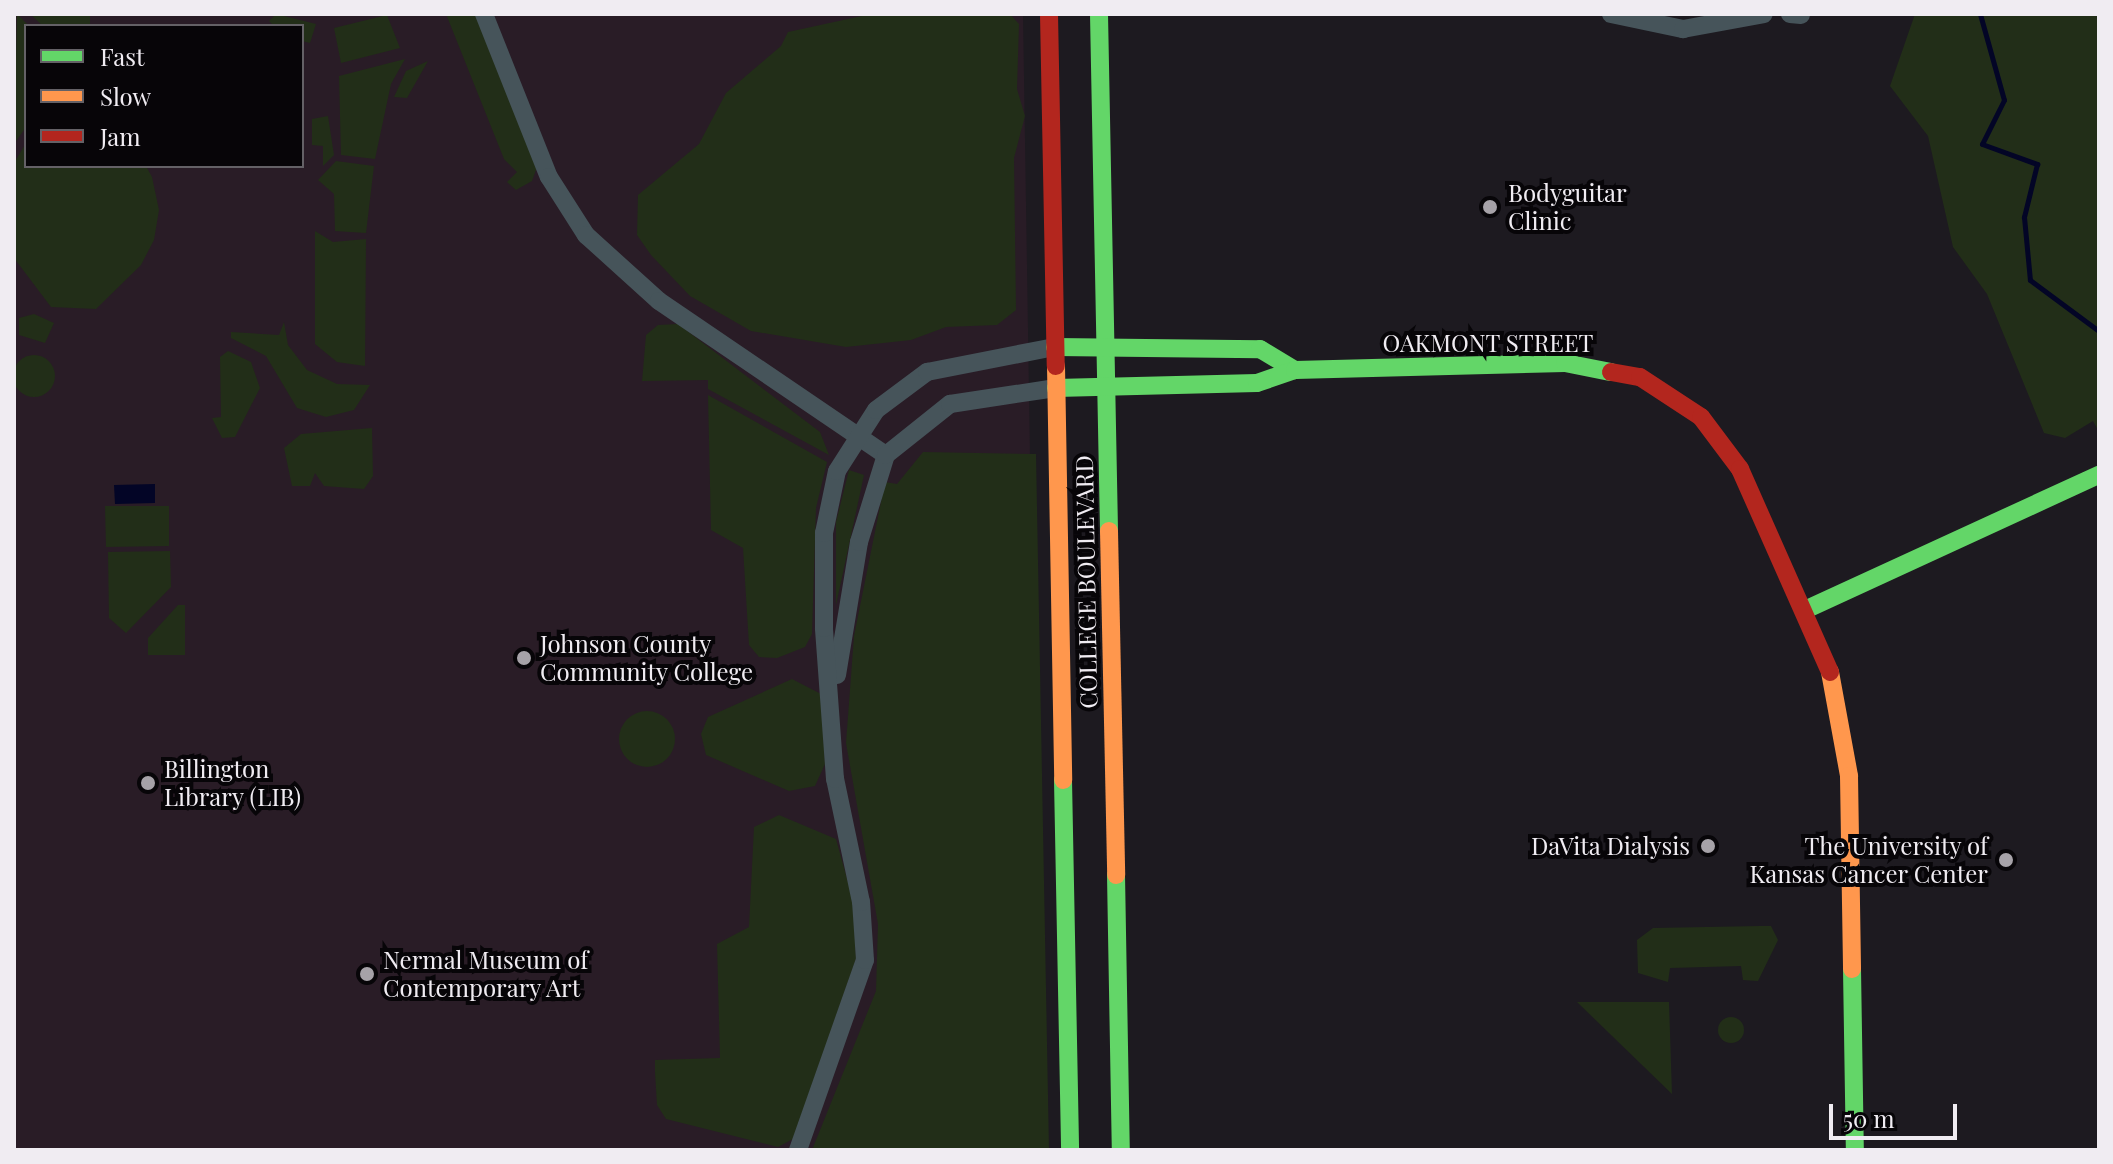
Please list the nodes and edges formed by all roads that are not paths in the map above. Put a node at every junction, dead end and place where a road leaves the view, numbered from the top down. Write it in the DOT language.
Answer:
graph roads {
  1 [pos="484,14"];
  2 [pos="1049,14"];
  3 [pos="1099,14"];
  4 [pos="1611,14"];
  5 [pos="1764,14"];
  6 [pos="1790,14"];
  7 [pos="1801,15"];
  8 [pos="1055,347"];
  9 [pos="1104,347"];
  10 [pos="1295,370"];
  11 [pos="1106,387"];
  12 [pos="1056,388"];
  13 [pos="853,438"];
  14 [pos="886,455"];
  15 [pos="2099,475"];
  16 [pos="1807,609"];
  17 [pos="833,702"];
  18 [pos="798,1150"];
  19 [pos="1070,1150"];
  20 [pos="1121,1150"];
  21 [pos="1855,1150"];
  1 -- 13 [label="street"];
  2 -- 8 [label="main road, COLLEGE BOULEVARD"];
  3 -- 9 [label="main road, COLLEGE BOULEVARD"];
  4 -- 5 [label="street"];
  6 -- 7 [label="street"];
  8 -- 9 [label="main road"];
  8 -- 12 [label="main road, COLLEGE BOULEVARD"];
  8 -- 13 [label="street"];
  9 -- 10 [label="main road"];
  9 -- 11 [label="main road, COLLEGE BOULEVARD"];
  10 -- 11 [label="main road, OAKMONT STREET"];
  10 -- 16 [label="main road, OAKMONT STREET"];
  11 -- 12 [label="main road, OAKMONT STREET"];
  11 -- 20 [label="main road, COLLEGE BOULEVARD"];
  12 -- 14 [label="street"];
  12 -- 19 [label="main road, COLLEGE BOULEVARD"];
  13 -- 14 [label="street"];
  13 -- 17 [label="street"];
  14 -- 17 [label="street"];
  15 -- 16 [label="main road"];
  16 -- 21 [label="main road, OAKMONT STREET"];
  17 -- 18 [label="street"];
}
